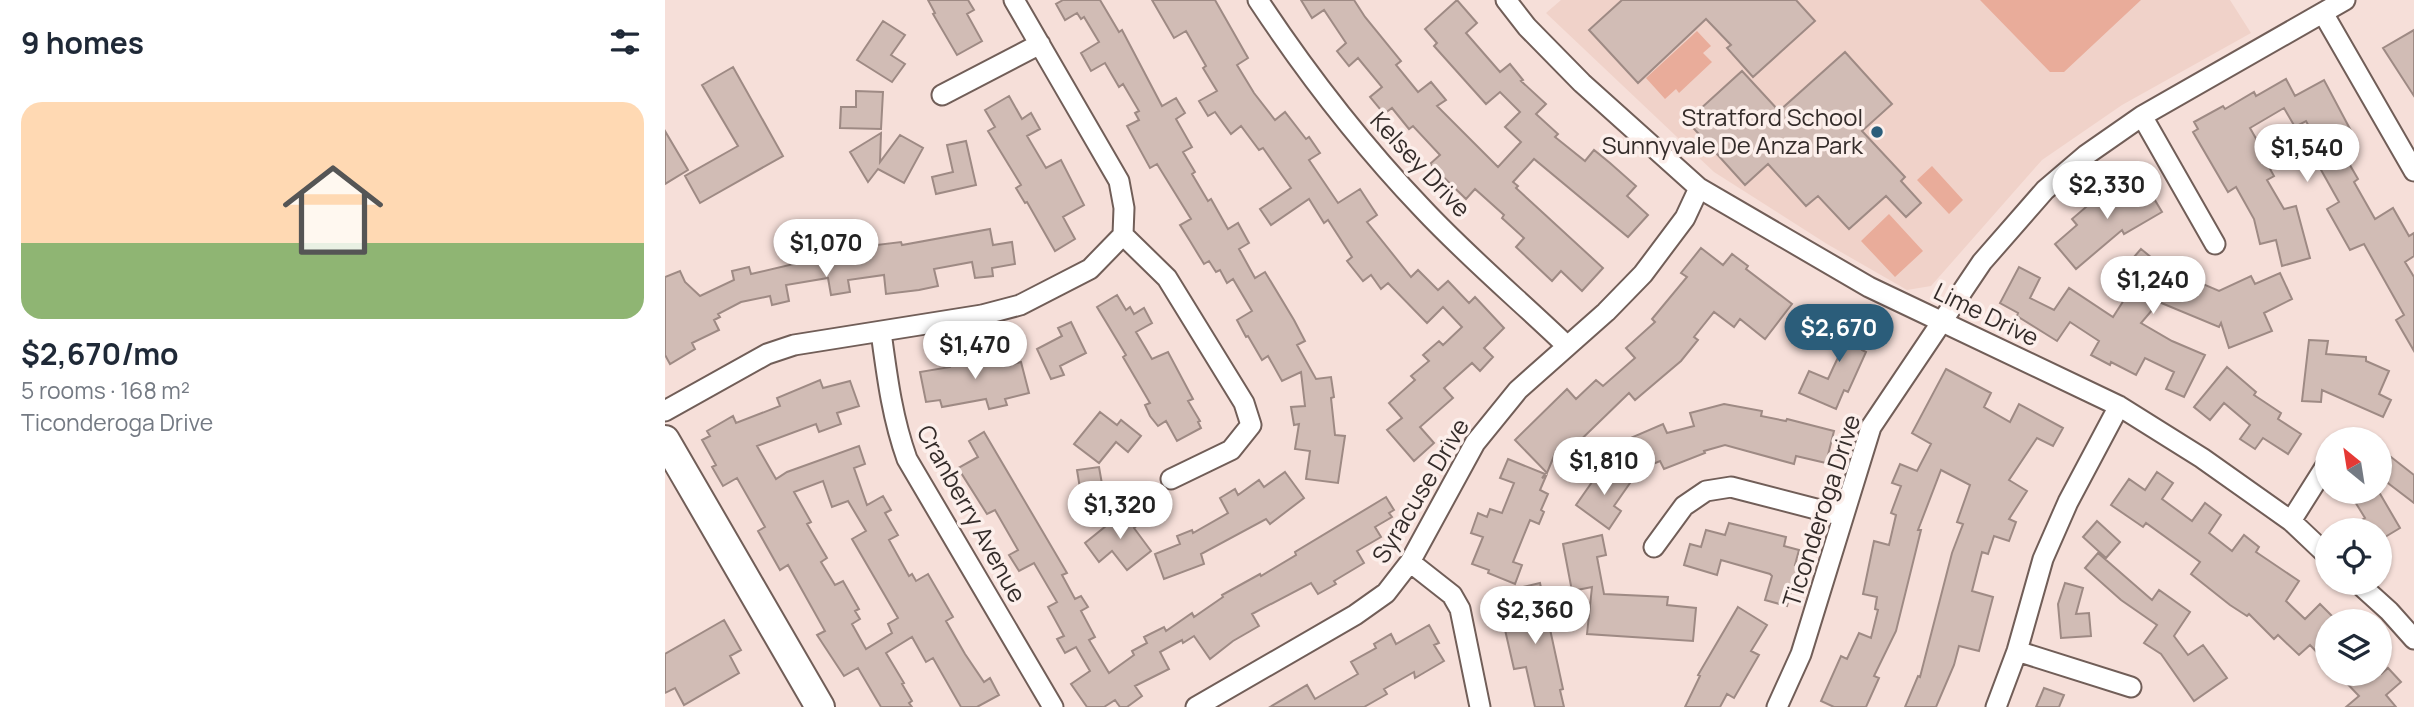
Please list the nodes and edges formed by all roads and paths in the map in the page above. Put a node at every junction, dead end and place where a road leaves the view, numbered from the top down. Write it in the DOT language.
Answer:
graph roads {
  1 [pos="1014,0"];
  2 [pos="1258,0"];
  3 [pos="1506,0"];
  4 [pos="2345,0"];
  5 [pos="2323,13"];
  6 [pos="1039,44"];
  7 [pos="942,95"];
  8 [pos="2142,116"];
  9 [pos="2414,171"];
  10 [pos="1699,188"];
  11 [pos="1123,235"];
  12 [pos="2215,244"];
  13 [pos="1941,321"];
  14 [pos="881,332"];
  15 [pos="1566,345"];
  16 [pos="2119,406"];
  17 [pos="665,411"];
  18 [pos="665,440"];
  19 [pos="1171,478"];
  20 [pos="2315,483"];
  21 [pos="1843,516"];
  22 [pos="2291,521"];
  23 [pos="2315,544"];
  24 [pos="1654,547"];
  25 [pos="1410,562"];
  26 [pos="2371,595"];
  27 [pos="2414,639"];
  28 [pos="2017,651"];
  29 [pos="2130,687"];
  30 [pos="820,707"];
  31 [pos="1053,707"];
  32 [pos="1196,707"];
  33 [pos="1480,707"];
  34 [pos="1777,707"];
  35 [pos="1996,707"];
  1 -- 6 [label="street"];
  2 -- 15 [label="street, Kelsey Drive"];
  3 -- 10 [label="street, Lime Drive"];
  4 -- 5 [label="street, Ticonderoga Drive"];
  5 -- 8 [label="street, Ticonderoga Drive"];
  5 -- 9 [label="street"];
  6 -- 7 [label="street"];
  6 -- 11 [label="street"];
  8 -- 12 [label="street"];
  8 -- 13 [label="street, Ticonderoga Drive"];
  10 -- 13 [label="street, Lime Drive"];
  10 -- 15 [label="street, Syracuse Drive"];
  11 -- 14 [label="street"];
  11 -- 19 [label="street"];
  13 -- 16 [label="street, Lime Drive"];
  13 -- 21 [label="street, Ticonderoga Drive"];
  14 -- 17 [label="street"];
  14 -- 31 [label="street, Cranberry Avenue"];
  15 -- 25 [label="street, Syracuse Drive"];
  16 -- 22 [label="street, Lime Drive"];
  16 -- 28 [label="street"];
  18 -- 30 [label="street"];
  20 -- 22 [label="street"];
  21 -- 24 [label="street"];
  21 -- 34 [label="street, Ticonderoga Drive"];
  22 -- 23 [label="street, Lime Drive"];
  25 -- 32 [label="street, Syracuse Drive"];
  25 -- 33 [label="street"];
  26 -- 27 [label="street"];
  28 -- 29 [label="street"];
  28 -- 35 [label="street"];
}
